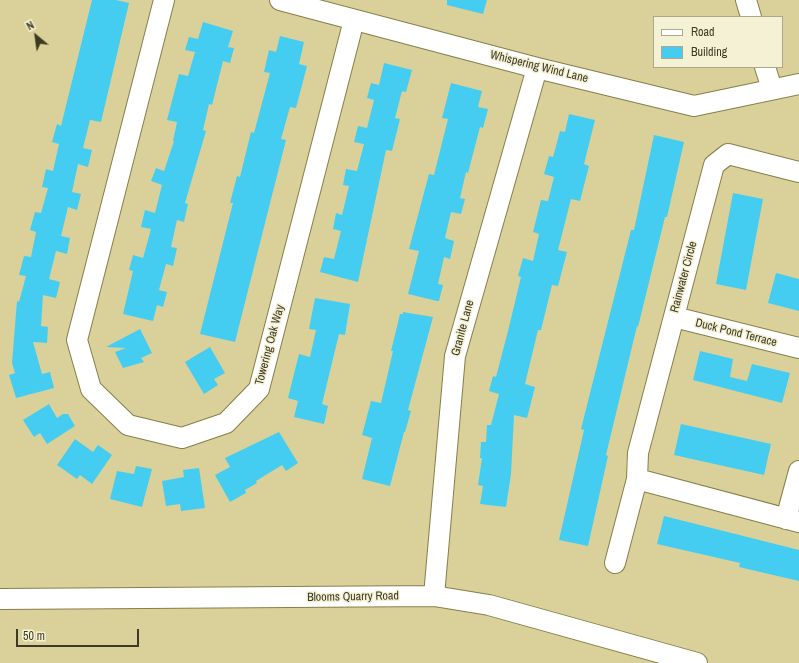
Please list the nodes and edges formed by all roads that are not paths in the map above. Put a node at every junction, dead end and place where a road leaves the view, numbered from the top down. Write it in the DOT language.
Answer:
graph roads {
  1 [pos="164,0"];
  2 [pos="280,0"];
  3 [pos="746,0"];
  4 [pos="751,16"];
  5 [pos="354,20"];
  6 [pos="537,68"];
  7 [pos="765,68"];
  8 [pos="799,84"];
  9 [pos="772,89"];
  10 [pos="799,172"];
  11 [pos="674,317"];
  12 [pos="799,348"];
  13 [pos="799,471"];
  14 [pos="637,478"];
  15 [pos="792,521"];
  16 [pos="615,563"];
  17 [pos="434,596"];
  18 [pos="0,599"];
  19 [pos="697,663"];
  1 -- 5 [label="street, Towering Oak Way"];
  2 -- 5 [label="street, Whispering Wind Lane"];
  3 -- 4 [label="street"];
  5 -- 6 [label="street, Whispering Wind Lane"];
  6 -- 9 [label="street, Whispering Wind Lane"];
  6 -- 17 [label="street, Granite Lane"];
  7 -- 9 [label="street"];
  8 -- 9 [label="street, Whispering Wind Lane"];
  10 -- 11 [label="street, Rainwater Circle"];
  11 -- 12 [label="street, Duck Pond Terrace"];
  11 -- 14 [label="street, Rainwater Circle"];
  13 -- 15 [label="street"];
  14 -- 15 [label="street"];
  14 -- 16 [label="street, Rainwater Circle"];
  17 -- 18 [label="street, Blooms Quarry Road"];
  17 -- 19 [label="street, Blooms Quarry Road"];
}
